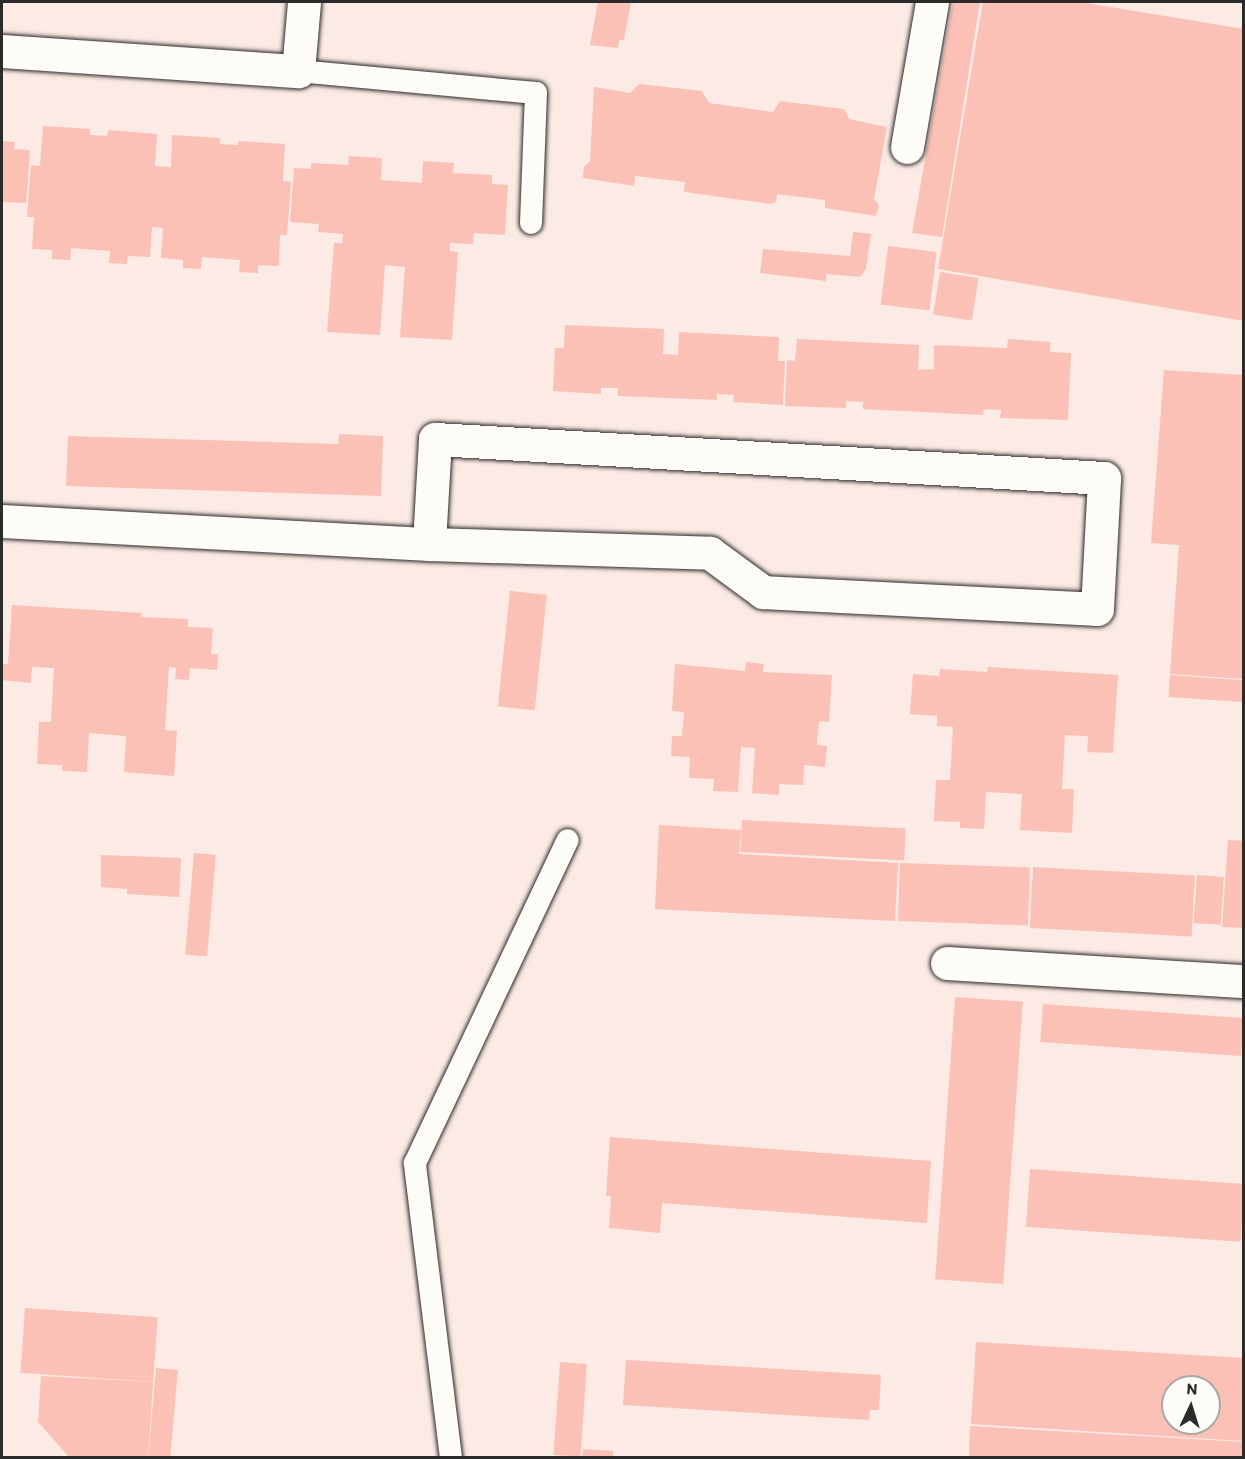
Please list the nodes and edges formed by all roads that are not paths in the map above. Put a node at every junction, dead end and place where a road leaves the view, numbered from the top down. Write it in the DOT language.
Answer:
graph roads {
  1 [pos="304,2"];
  2 [pos="932,2"];
  3 [pos="2,51"];
  4 [pos="298,71"];
  5 [pos="908,147"];
  6 [pos="531,223"];
  7 [pos="2,521"];
  8 [pos="429,544"];
  9 [pos="568,840"];
  10 [pos="947,963"];
  11 [pos="1244,981"];
  12 [pos="452,1458"];
  1 -- 4 [label="street"];
  2 -- 5 [label="street"];
  3 -- 4 [label="street"];
  4 -- 6 [label="lane"];
  7 -- 8 [label="street"];
  8 -- 8 [label="street"];
  9 -- 12 [label="lane"];
  10 -- 11 [label="street"];
}
